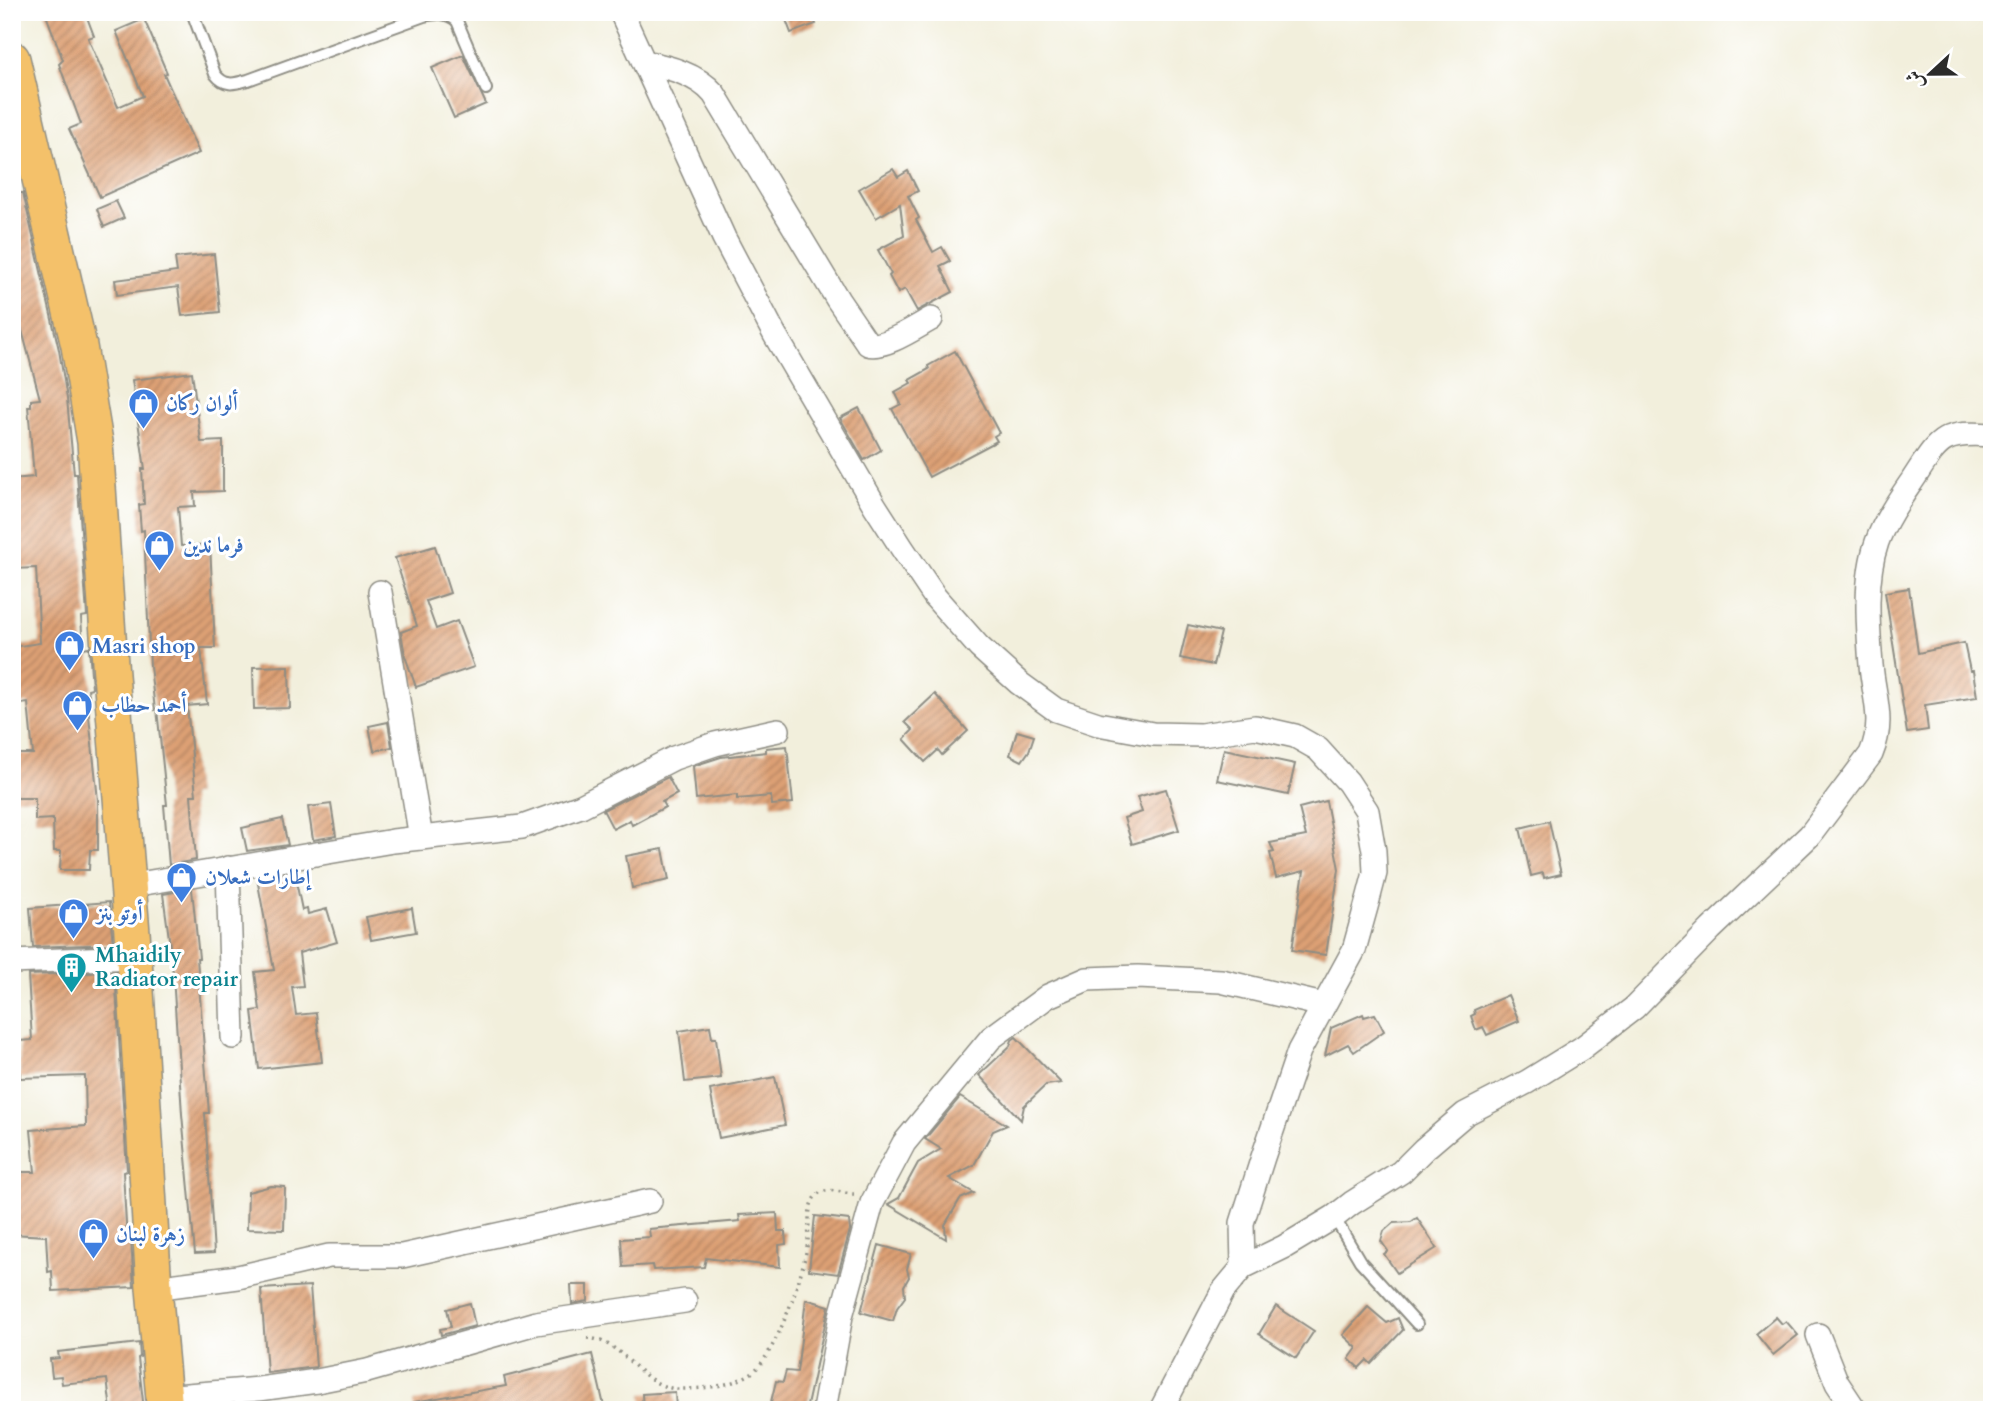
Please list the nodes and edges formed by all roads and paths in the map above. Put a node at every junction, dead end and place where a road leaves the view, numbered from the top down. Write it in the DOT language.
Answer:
graph roads {
  1 [pos="192,12"];
  2 [pos="621,12"];
  3 [pos="12,59"];
  4 [pos="644,62"];
  5 [pos="486,89"];
  6 [pos="25,121"];
  7 [pos="12,164"];
  8 [pos="932,319"];
  9 [pos="1992,435"];
  10 [pos="380,592"];
  11 [pos="778,730"];
  12 [pos="421,838"];
  13 [pos="228,868"];
  14 [pos="127,886"];
  15 [pos="134,957"];
  16 [pos="12,962"];
  17 [pos="1323,1005"];
  18 [pos="233,1037"];
  19 [pos="650,1201"];
  20 [pos="1334,1217"];
  21 [pos="1243,1267"];
  22 [pos="155,1288"];
  23 [pos="685,1301"];
  24 [pos="1417,1324"];
  25 [pos="1818,1335"];
  26 [pos="164,1403"];
  27 [pos="824,1410"];
  28 [pos="1161,1410"];
  29 [pos="1855,1410"];
  1 -- 5 [label="lane"];
  2 -- 4 [label="street"];
  3 -- 6 [label="main road"];
  4 -- 8 [label="street"];
  4 -- 17 [label="street"];
  6 -- 7 [label="street"];
  6 -- 14 [label="main road"];
  9 -- 20 [label="street"];
  10 -- 12 [label="street"];
  11 -- 12 [label="street"];
  12 -- 13 [label="street"];
  13 -- 14 [label="street"];
  13 -- 18 [label="street"];
  14 -- 15 [label="main road"];
  15 -- 16 [label="street"];
  15 -- 22 [label="main road"];
  17 -- 21 [label="street"];
  17 -- 27 [label="street"];
  19 -- 22 [label="street"];
  20 -- 21 [label="street"];
  20 -- 24 [label="lane"];
  21 -- 28 [label="street"];
  22 -- 26 [label="main road"];
  23 -- 26 [label="street"];
  25 -- 29 [label="street"];
}
